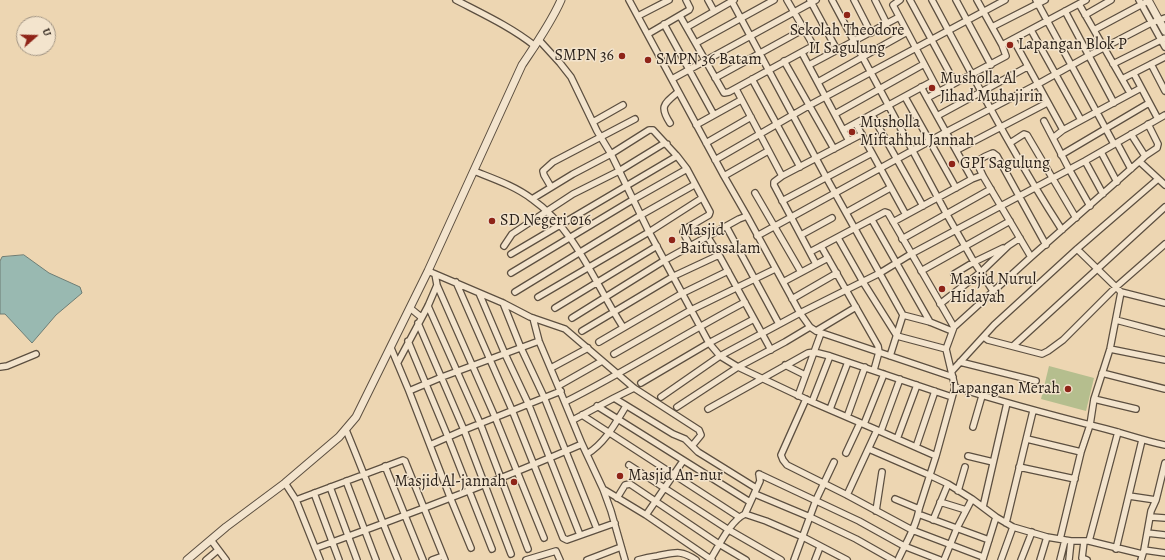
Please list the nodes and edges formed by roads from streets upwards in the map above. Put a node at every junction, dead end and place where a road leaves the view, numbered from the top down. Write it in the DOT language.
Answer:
graph roads {
  1 [pos="456,0"];
  2 [pos="561,0"];
  3 [pos="629,0"];
  4 [pos="669,0"];
  5 [pos="686,0"];
  6 [pos="708,0"];
  7 [pos="774,0"];
  8 [pos="788,0"];
  9 [pos="832,0"];
  10 [pos="854,0"];
  11 [pos="875,0"];
  12 [pos="900,0"];
  13 [pos="910,0"];
  14 [pos="932,0"];
  15 [pos="956,0"];
  16 [pos="977,0"];
  17 [pos="1005,0"];
  18 [pos="1045,0"];
  19 [pos="1086,0"];
  20 [pos="1111,0"];
  21 [pos="732,1"];
  22 [pos="812,1"];
  23 [pos="1037,2"];
  24 [pos="1144,2"];
  25 [pos="1079,4"];
  26 [pos="714,11"];
  27 [pos="794,11"];
  28 [pos="984,12"];
  29 [pos="1065,12"];
  30 [pos="1085,15"];
  31 [pos="638,16"];
  32 [pos="680,16"];
  33 [pos="899,17"];
  34 [pos="740,18"];
  35 [pos="1162,19"];
  36 [pos="968,20"];
  37 [pos="1048,20"];
  38 [pos="1152,23"];
  39 [pos="664,24"];
  40 [pos="887,24"];
  41 [pos="687,27"];
  42 [pos="992,27"];
  43 [pos="804,29"];
  44 [pos="948,30"];
  45 [pos="1031,30"];
  46 [pos="1094,30"];
  47 [pos="1165,31"];
  48 [pos="907,32"];
  49 [pos="871,33"];
  50 [pos="648,34"];
  51 [pos="749,36"];
  52 [pos="931,39"];
  53 [pos="1013,39"];
  54 [pos="1163,39"];
  55 [pos="855,41"];
  56 [pos="537,43"];
  57 [pos="696,43"];
  58 [pos="1002,45"];
  59 [pos="1165,47"];
  60 [pos="915,48"];
  61 [pos="1104,48"];
  62 [pos="837,50"];
  63 [pos="802,52"];
  64 [pos="759,54"];
  65 [pos="863,56"];
  66 [pos="1088,56"];
  67 [pos="1165,57"];
  68 [pos="705,60"];
  69 [pos="784,61"];
  70 [pos="924,64"];
  71 [pos="1113,64"];
  72 [pos="1151,64"];
  73 [pos="809,65"];
  74 [pos="991,65"];
  75 [pos="1072,65"];
  76 [pos="1027,67"];
  77 [pos="689,69"];
  78 [pos="768,70"];
  79 [pos="871,72"];
  80 [pos="1055,74"];
  81 [pos="1134,74"];
  82 [pos="972,75"];
  83 [pos="715,78"];
  84 [pos="672,79"];
  85 [pos="752,79"];
  86 [pos="1122,80"];
  87 [pos="933,81"];
  88 [pos="818,82"];
  89 [pos="955,84"];
  90 [pos="1038,84"];
  91 [pos="921,87"];
  92 [pos="1141,88"];
  93 [pos="736,89"];
  94 [pos="880,89"];
  95 [pos="1165,91"];
  96 [pos="678,92"];
  97 [pos="939,92"];
  98 [pos="981,92"];
  99 [pos="1130,94"];
  100 [pos="826,97"];
  101 [pos="905,97"];
  102 [pos="927,98"];
  103 [pos="741,100"];
  104 [pos="1114,102"];
  105 [pos="1047,103"];
  106 [pos="1149,103"];
  107 [pos="623,105"];
  108 [pos="810,105"];
  109 [pos="889,105"];
  110 [pos="991,108"];
  111 [pos="1097,112"];
  112 [pos="835,114"];
  113 [pos="714,115"];
  114 [pos="793,115"];
  115 [pos="872,115"];
  116 [pos="1165,115"];
  117 [pos="937,116"];
  118 [pos="751,117"];
  119 [pos="1158,119"];
  120 [pos="635,120"];
  121 [pos="1081,120"];
  122 [pos="1044,121"];
  123 [pos="593,122"];
  124 [pos="670,123"];
  125 [pos="777,124"];
  126 [pos="856,124"];
  127 [pos="1148,124"];
  128 [pos="696,125"];
  129 [pos="1001,127"];
  130 [pos="1106,129"];
  131 [pos="844,130"];
  132 [pos="1062,130"];
  133 [pos="946,132"];
  134 [pos="760,134"];
  135 [pos="862,134"];
  136 [pos="1131,134"];
  137 [pos="601,138"];
  138 [pos="1053,138"];
  139 [pos="849,141"];
  140 [pos="930,141"];
  141 [pos="1010,142"];
  142 [pos="706,143"];
  143 [pos="1115,143"];
  144 [pos="667,144"];
  145 [pos="834,149"];
  146 [pos="914,150"];
  147 [pos="957,150"];
  148 [pos="768,151"];
  149 [pos="1101,152"];
  150 [pos="872,153"];
  151 [pos="611,154"];
  152 [pos="1061,154"];
  153 [pos="677,156"];
  154 [pos="1145,156"];
  155 [pos="816,158"];
  156 [pos="715,160"];
  157 [pos="897,160"];
  158 [pos="1085,161"];
  159 [pos="1140,162"];
  160 [pos="800,167"];
  161 [pos="688,169"];
  162 [pos="1131,169"];
  163 [pos="880,170"];
  164 [pos="1069,170"];
  165 [pos="474,171"];
  166 [pos="619,171"];
  167 [pos="724,176"];
  168 [pos="782,176"];
  169 [pos="983,176"];
  170 [pos="826,177"];
  171 [pos="1052,178"];
  172 [pos="972,179"];
  173 [pos="1158,179"];
  174 [pos="1117,182"];
  175 [pos="694,184"];
  176 [pos="1165,185"];
  177 [pos="626,186"];
  178 [pos="551,187"];
  179 [pos="1034,187"];
  180 [pos="890,188"];
  181 [pos="956,188"];
  182 [pos="990,189"];
  183 [pos="756,193"];
  184 [pos="836,194"];
  185 [pos="1103,194"];
  186 [pos="939,197"];
  187 [pos="1018,197"];
  188 [pos="702,198"];
  189 [pos="532,199"];
  190 [pos="634,199"];
  191 [pos="782,201"];
  192 [pos="923,206"];
  193 [pos="1001,206"];
  194 [pos="1090,206"];
  195 [pos="1165,207"];
  196 [pos="547,211"];
  197 [pos="846,212"];
  198 [pos="946,213"];
  199 [pos="641,215"];
  200 [pos="906,215"];
  201 [pos="748,216"];
  202 [pos="791,218"];
  203 [pos="832,218"];
  204 [pos="1076,218"];
  205 [pos="872,220"];
  206 [pos="1010,221"];
  207 [pos="893,222"];
  208 [pos="559,224"];
  209 [pos="726,226"];
  210 [pos="774,226"];
  211 [pos="856,229"];
  212 [pos="957,230"];
  213 [pos="1062,230"];
  214 [pos="649,232"];
  215 [pos="707,236"];
  216 [pos="757,236"];
  217 [pos="801,236"];
  218 [pos="570,238"];
  219 [pos="838,238"];
  220 [pos="1020,238"];
  221 [pos="902,239"];
  222 [pos="1165,244"];
  223 [pos="1046,245"];
  224 [pos="504,246"];
  225 [pos="657,246"];
  226 [pos="690,246"];
  227 [pos="821,246"];
  228 [pos="965,246"];
  229 [pos="1008,246"];
  230 [pos="1077,250"];
  231 [pos="579,252"];
  232 [pos="810,252"];
  233 [pos="511,254"];
  234 [pos="911,254"];
  235 [pos="719,255"];
  236 [pos="1031,257"];
  237 [pos="828,258"];
  238 [pos="665,260"];
  239 [pos="974,262"];
  240 [pos="816,264"];
  241 [pos="897,264"];
  242 [pos="588,268"];
  243 [pos="775,268"];
  244 [pos="1097,269"];
  245 [pos="728,270"];
  246 [pos="921,271"];
  247 [pos="801,272"];
  248 [pos="981,272"];
  249 [pos="432,273"];
  250 [pos="511,273"];
  251 [pos="837,273"];
  252 [pos="880,273"];
  253 [pos="954,274"];
  254 [pos="674,276"];
  255 [pos="754,278"];
  256 [pos="456,282"];
  257 [pos="598,282"];
  258 [pos="783,282"];
  259 [pos="863,282"];
  260 [pos="437,285"];
  261 [pos="737,287"];
  262 [pos="1116,287"];
  263 [pos="847,291"];
  264 [pos="993,291"];
  265 [pos="515,292"];
  266 [pos="1121,292"];
  267 [pos="479,293"];
  268 [pos="683,293"];
  269 [pos="538,297"];
  270 [pos="606,298"];
  271 [pos="792,299"];
  272 [pos="745,302"];
  273 [pos="503,303"];
  274 [pos="1165,303"];
  275 [pos="940,304"];
  276 [pos="428,306"];
  277 [pos="856,307"];
  278 [pos="410,308"];
  279 [pos="555,308"];
  280 [pos="692,310"];
  281 [pos="614,313"];
  282 [pos="800,313"];
  283 [pos="903,315"];
  284 [pos="421,317"];
  285 [pos="533,318"];
  286 [pos="572,318"];
  287 [pos="754,319"];
  288 [pos="1116,320"];
  289 [pos="930,322"];
  290 [pos="418,323"];
  291 [pos="779,324"];
  292 [pos="700,326"];
  293 [pos="623,327"];
  294 [pos="810,327"];
  295 [pos="953,329"];
  296 [pos="582,331"];
  297 [pos="819,332"];
  298 [pos="762,333"];
  299 [pos="1165,333"];
  300 [pos="897,336"];
  301 [pos="984,337"];
  302 [pos="408,341"];
  303 [pos="539,341"];
  304 [pos="599,342"];
  305 [pos="709,343"];
  306 [pos="1013,346"];
  307 [pos="391,348"];
  308 [pos="521,348"];
  309 [pos="588,348"];
  310 [pos="946,349"];
  311 [pos="1110,349"];
  312 [pos="771,350"];
  313 [pos="814,352"];
  314 [pos="879,352"];
  315 [pos="36,354"];
  316 [pos="505,354"];
  317 [pos="614,354"];
  318 [pos="720,356"];
  319 [pos="830,356"];
  320 [pos="890,356"];
  321 [pos="490,359"];
  322 [pos="1165,360"];
  323 [pos="602,361"];
  324 [pos="398,362"];
  325 [pos="848,362"];
  326 [pos="960,362"];
  327 [pos="785,365"];
  328 [pos="473,366"];
  329 [pos="0,367"];
  330 [pos="738,367"];
  331 [pos="551,368"];
  332 [pos="865,368"];
  333 [pos="874,370"];
  334 [pos="457,372"];
  335 [pos="1102,373"];
  336 [pos="884,374"];
  337 [pos="952,374"];
  338 [pos="618,375"];
  339 [pos="805,375"];
  340 [pos="442,377"];
  341 [pos="761,378"];
  342 [pos="900,379"];
  343 [pos="1036,381"];
  344 [pos="641,383"];
  345 [pos="427,384"];
  346 [pos="917,385"];
  347 [pos="955,387"];
  348 [pos="560,388"];
  349 [pos="634,388"];
  350 [pos="1165,389"];
  351 [pos="409,391"];
  352 [pos="935,391"];
  353 [pos="660,396"];
  354 [pos="798,396"];
  355 [pos="982,396"];
  356 [pos="544,397"];
  357 [pos="952,397"];
  358 [pos="614,398"];
  359 [pos="806,399"];
  360 [pos="1094,399"];
  361 [pos="565,402"];
  362 [pos="812,402"];
  363 [pos="528,403"];
  364 [pos="1007,403"];
  365 [pos="597,406"];
  366 [pos="626,406"];
  367 [pos="677,406"];
  368 [pos="708,409"];
  369 [pos="1136,409"];
  370 [pos="512,410"];
  371 [pos="830,410"];
  372 [pos="1033,411"];
  373 [pos="582,415"];
  374 [pos="495,417"];
  375 [pos="847,417"];
  376 [pos="618,419"];
  377 [pos="572,420"];
  378 [pos="480,424"];
  379 [pos="862,424"];
  380 [pos="1090,425"];
  381 [pos="973,427"];
  382 [pos="346,430"];
  383 [pos="464,430"];
  384 [pos="879,430"];
  385 [pos="1118,432"];
  386 [pos="609,433"];
  387 [pos="448,437"];
  388 [pos="897,439"];
  389 [pos="1027,439"];
  390 [pos="1142,440"];
  391 [pos="582,444"];
  392 [pos="430,445"];
  393 [pos="1165,445"];
  394 [pos="692,446"];
  395 [pos="916,447"];
  396 [pos="868,449"];
  397 [pos="566,451"];
  398 [pos="1081,452"];
  399 [pos="846,453"];
  400 [pos="587,454"];
  401 [pos="936,456"];
  402 [pos="968,456"];
  403 [pos="550,458"];
  404 [pos="683,461"];
  405 [pos="834,462"];
  406 [pos="993,462"];
  407 [pos="1165,463"];
  408 [pos="534,465"];
  409 [pos="629,465"];
  410 [pos="385,466"];
  411 [pos="965,467"];
  412 [pos="1019,467"];
  413 [pos="518,472"];
  414 [pos="882,472"];
  415 [pos="365,474"];
  416 [pos="674,474"];
  417 [pos="929,475"];
  418 [pos="501,478"];
  419 [pos="1075,479"];
  420 [pos="346,480"];
  421 [pos="285,483"];
  422 [pos="824,483"];
  423 [pos="484,484"];
  424 [pos="948,484"];
  425 [pos="330,487"];
  426 [pos="664,488"];
  427 [pos="603,489"];
  428 [pos="468,490"];
  429 [pos="755,491"];
  430 [pos="958,491"];
  431 [pos="314,493"];
  432 [pos="847,495"];
  433 [pos="1129,496"];
  434 [pos="450,497"];
  435 [pos="617,498"];
  436 [pos="895,499"];
  437 [pos="972,499"];
  438 [pos="296,500"];
  439 [pos="816,500"];
  440 [pos="1156,500"];
  441 [pos="656,501"];
  442 [pos="750,502"];
  443 [pos="940,502"];
  444 [pos="424,507"];
  445 [pos="983,507"];
  446 [pos="966,510"];
  447 [pos="876,511"];
  448 [pos="918,512"];
  449 [pos="745,514"];
  450 [pos="404,515"];
  451 [pos="646,515"];
  452 [pos="739,517"];
  453 [pos="810,517"];
  454 [pos="996,517"];
  455 [pos="1151,517"];
  456 [pos="1165,518"];
  457 [pos="933,520"];
  458 [pos="615,523"];
  459 [pos="1006,523"];
  460 [pos="382,524"];
  461 [pos="1013,527"];
  462 [pos="957,528"];
  463 [pos="597,529"];
  464 [pos="365,530"];
  465 [pos="729,530"];
  466 [pos="912,530"];
  467 [pos="1032,532"];
  468 [pos="1147,533"];
  469 [pos="580,535"];
  470 [pos="1165,535"];
  471 [pos="349,536"];
  472 [pos="1047,536"];
  473 [pos="803,537"];
  474 [pos="544,538"];
  475 [pos="211,540"];
  476 [pos="989,540"];
  477 [pos="1066,540"];
  478 [pos="332,542"];
  479 [pos="1086,542"];
  480 [pos="720,544"];
  481 [pos="950,545"];
  482 [pos="904,546"];
  483 [pos="622,547"];
  484 [pos="820,547"];
  485 [pos="316,548"];
  486 [pos="471,548"];
  487 [pos="492,549"];
  488 [pos="528,549"];
  489 [pos="1116,549"];
  490 [pos="218,550"];
  491 [pos="1165,553"];
  492 [pos="511,554"];
  493 [pos="1142,555"];
  494 [pos="444,558"];
  495 [pos="656,558"];
  496 [pos="983,558"];
  497 [pos="187,560"];
  498 [pos="206,560"];
  499 [pos="226,560"];
  500 [pos="320,560"];
  501 [pos="339,560"];
  502 [pos="357,560"];
  503 [pos="376,560"];
  504 [pos="398,560"];
  505 [pos="422,560"];
  506 [pos="432,560"];
  507 [pos="526,560"];
  508 [pos="560,560"];
  509 [pos="587,560"];
  510 [pos="625,560"];
  511 [pos="638,560"];
  512 [pos="696,560"];
  513 [pos="711,560"];
  514 [pos="746,560"];
  515 [pos="781,560"];
  516 [pos="794,560"];
  517 [pos="815,560"];
  518 [pos="847,560"];
  519 [pos="893,560"];
  520 [pos="898,560"];
  521 [pos="940,560"];
  522 [pos="944,560"];
  523 [pos="1001,560"];
  524 [pos="1021,560"];
  525 [pos="1040,560"];
  526 [pos="1060,560"];
  527 [pos="1069,560"];
  528 [pos="1087,560"];
  1 -- 56 [label="street"];
  2 -- 56 [label="street"];
  3 -- 31 [label="street"];
  4 -- 31 [label="street"];
  5 -- 32 [label="street"];
  6 -- 26 [label="street"];
  7 -- 34 [label="street"];
  8 -- 27 [label="street"];
  9 -- 55 [label="street"];
  10 -- 49 [label="street"];
  11 -- 40 [label="street"];
  12 -- 33 [label="street"];
  13 -- 52 [label="street"];
  14 -- 44 [label="street"];
  15 -- 36 [label="street"];
  16 -- 28 [label="street"];
  17 -- 28 [label="street"];
  18 -- 23 [label="street"];
  19 -- 25 [label="street"];
  20 -- 30 [label="street"];
  21 -- 26 [label="street"];
  21 -- 34 [label="street"];
  22 -- 27 [label="street"];
  22 -- 62 [label="street"];
  23 -- 37 [label="street"];
  23 -- 42 [label="street"];
  24 -- 35 [label="street"];
  24 -- 38 [label="street"];
  24 -- 46 [label="street"];
  25 -- 29 [label="street"];
  25 -- 30 [label="street"];
  26 -- 41 [label="street"];
  27 -- 43 [label="street"];
  27 -- 51 [label="street"];
  28 -- 36 [label="street"];
  28 -- 42 [label="street"];
  29 -- 37 [label="street"];
  29 -- 66 [label="street"];
  30 -- 46 [label="street"];
  31 -- 50 [label="street"];
  32 -- 39 [label="street"];
  32 -- 41 [label="street"];
  33 -- 40 [label="street"];
  33 -- 48 [label="street"];
  34 -- 51 [label="street"];
  34 -- 57 [label="street"];
  35 -- 38 [label="street"];
  35 -- 47 [label="street"];
  36 -- 44 [label="street"];
  36 -- 74 [label="street"];
  37 -- 45 [label="street"];
  37 -- 75 [label="street"];
  38 -- 54 [label="street"];
  38 -- 61 [label="street"];
  39 -- 50 [label="street"];
  39 -- 77 [label="street"];
  40 -- 49 [label="street"];
  41 -- 57 [label="street"];
  42 -- 58 [label="street"];
  43 -- 63 [label="street"];
  43 -- 64 [label="street"];
  44 -- 52 [label="street"];
  44 -- 82 [label="street"];
  45 -- 53 [label="street"];
  45 -- 80 [label="street"];
  46 -- 61 [label="street"];
  48 -- 60 [label="street"];
  48 -- 65 [label="street"];
  49 -- 55 [label="street"];
  50 -- 84 [label="street"];
  51 -- 64 [label="street"];
  51 -- 68 [label="street"];
  52 -- 60 [label="street"];
  52 -- 89 [label="street"];
  53 -- 58 [label="street"];
  53 -- 76 [label="street"];
  54 -- 59 [label="street"];
  54 -- 71 [label="street"];
  55 -- 62 [label="street"];
  55 -- 65 [label="street"];
  56 -- 123 [label="street"];
  56 -- 165 [label="street"];
  57 -- 68 [label="street"];
  58 -- 74 [label="street"];
  60 -- 70 [label="street"];
  60 -- 79 [label="street"];
  61 -- 66 [label="street"];
  61 -- 71 [label="street"];
  62 -- 73 [label="street"];
  63 -- 69 [label="street"];
  63 -- 73 [label="street"];
  64 -- 78 [label="street"];
  64 -- 83 [label="street"];
  65 -- 79 [label="street"];
  65 -- 88 [label="street"];
  66 -- 75 [label="street"];
  66 -- 104 [label="street"];
  67 -- 72 [label="street"];
  68 -- 77 [label="street"];
  68 -- 83 [label="street"];
  69 -- 78 [label="street"];
  69 -- 108 [label="street"];
  70 -- 87 [label="street"];
  70 -- 94 [label="street"];
  71 -- 86 [label="street"];
  72 -- 81 [label="street"];
  72 -- 95 [label="street"];
  73 -- 88 [label="street"];
  74 -- 82 [label="street"];
  75 -- 80 [label="street"];
  75 -- 111 [label="street"];
  76 -- 90 [label="street"];
  76 -- 98 [label="street"];
  77 -- 84 [label="street"];
  77 -- 113 [label="street"];
  78 -- 85 [label="street"];
  78 -- 114 [label="street"];
  79 -- 94 [label="street"];
  79 -- 100 [label="street"];
  80 -- 90 [label="street"];
  80 -- 121 [label="street"];
  81 -- 86 [label="street"];
  81 -- 92 [label="street"];
  82 -- 89 [label="street"];
  82 -- 98 [label="street"];
  83 -- 93 [label="street"];
  84 -- 96 [label="street"];
  85 -- 93 [label="street"];
  85 -- 125 [label="street"];
  86 -- 99 [label="street"];
  87 -- 91 [label="street"];
  87 -- 97 [label="street"];
  88 -- 100 [label="street"];
  89 -- 97 [label="street"];
  90 -- 105 [label="street"];
  90 -- 110 [label="street"];
  91 -- 101 [label="street"];
  91 -- 102 [label="street"];
  92 -- 99 [label="street"];
  92 -- 106 [label="street"];
  93 -- 103 [label="street"];
  94 -- 109 [label="street"];
  94 -- 112 [label="street"];
  96 -- 124 [label="street"];
  96 -- 128 [label="street"];
  97 -- 102 [label="street"];
  98 -- 110 [label="street"];
  98 -- 117 [label="street"];
  99 -- 104 [label="street"];
  100 -- 108 [label="street"];
  100 -- 112 [label="street"];
  101 -- 109 [label="street"];
  101 -- 140 [label="street"];
  102 -- 117 [label="street"];
  103 -- 113 [label="street"];
  103 -- 118 [label="street"];
  104 -- 111 [label="street"];
  105 -- 129 [label="street"];
  105 -- 132 [label="street"];
  106 -- 119 [label="street"];
  106 -- 130 [label="street"];
  107 -- 123 [label="street"];
  108 -- 114 [label="street"];
  108 -- 145 [label="street"];
  109 -- 115 [label="street"];
  109 -- 146 [label="street"];
  110 -- 129 [label="street"];
  110 -- 133 [label="street"];
  111 -- 121 [label="street"];
  111 -- 130 [label="street"];
  112 -- 131 [label="street"];
  113 -- 128 [label="street"];
  114 -- 125 [label="street"];
  114 -- 155 [label="street"];
  115 -- 126 [label="street"];
  115 -- 157 [label="street"];
  116 -- 119 [label="street"];
  117 -- 133 [label="street"];
  118 -- 134 [label="street"];
  118 -- 142 [label="street"];
  119 -- 127 [label="street"];
  120 -- 137 [label="street"];
  121 -- 132 [label="street"];
  122 -- 138 [label="street"];
  123 -- 137 [label="street"];
  125 -- 134 [label="street"];
  125 -- 160 [label="street"];
  126 -- 131 [label="street"];
  126 -- 135 [label="street"];
  127 -- 136 [label="street"];
  127 -- 154 [label="street"];
  128 -- 142 [label="street"];
  129 -- 141 [label="street"];
  129 -- 147 [label="street"];
  130 -- 143 [label="street"];
  130 -- 152 [label="street"];
  131 -- 139 [label="street"];
  132 -- 138 [label="street"];
  133 -- 140 [label="street"];
  133 -- 147 [label="street"];
  134 -- 148 [label="street"];
  134 -- 156 [label="street"];
  135 -- 139 [label="street"];
  135 -- 150 [label="street"];
  136 -- 143 [label="street"];
  136 -- 154 [label="street"];
  137 -- 151 [label="street"];
  137 -- 178 [label="street"];
  138 -- 152 [label="street"];
  139 -- 145 [label="street"];
  140 -- 146 [label="street"];
  140 -- 181 [label="street"];
  141 -- 171 [label="street"];
  141 -- 179 [label="street"];
  142 -- 156 [label="street"];
  143 -- 149 [label="street"];
  143 -- 162 [label="street"];
  144 -- 151 [label="street"];
  144 -- 153 [label="street"];
  144 -- 166 [label="street"];
  145 -- 155 [label="street"];
  146 -- 157 [label="street"];
  146 -- 186 [label="street"];
  147 -- 172 [label="street"];
  148 -- 167 [label="street"];
  148 -- 168 [label="street"];
  149 -- 158 [label="street"];
  149 -- 174 [label="street"];
  150 -- 163 [label="street"];
  150 -- 170 [label="street"];
  151 -- 166 [label="street"];
  151 -- 178 [label="street"];
  152 -- 164 [label="street"];
  153 -- 161 [label="street"];
  153 -- 177 [label="street"];
  154 -- 159 [label="street"];
  155 -- 160 [label="street"];
  155 -- 170 [label="street"];
  156 -- 167 [label="street"];
  157 -- 163 [label="street"];
  157 -- 192 [label="street"];
  158 -- 164 [label="street"];
  158 -- 185 [label="street"];
  159 -- 162 [label="street"];
  159 -- 173 [label="street"];
  160 -- 168 [label="street"];
  161 -- 175 [label="street"];
  161 -- 190 [label="street"];
  162 -- 174 [label="street"];
  163 -- 180 [label="street"];
  163 -- 184 [label="street"];
  164 -- 171 [label="street"];
  164 -- 194 [label="street"];
  165 -- 189 [label="street"];
  165 -- 249 [label="street"];
  166 -- 177 [label="street"];
  166 -- 196 [label="street"];
  167 -- 201 [label="street"];
  168 -- 191 [label="street"];
  169 -- 172 [label="street"];
  169 -- 182 [label="street"];
  169 -- 187 [label="street"];
  170 -- 184 [label="street"];
  170 -- 191 [label="street"];
  171 -- 179 [label="street"];
  171 -- 204 [label="street"];
  172 -- 181 [label="street"];
  173 -- 176 [label="street"];
  173 -- 230 [label="street"];
  174 -- 185 [label="street"];
  175 -- 188 [label="street"];
  175 -- 199 [label="street"];
  177 -- 190 [label="street"];
  177 -- 208 [label="street"];
  178 -- 189 [label="street"];
  179 -- 187 [label="street"];
  179 -- 213 [label="street"];
  180 -- 197 [label="street"];
  180 -- 200 [label="street"];
  181 -- 186 [label="street"];
  182 -- 193 [label="street"];
  182 -- 198 [label="street"];
  183 -- 210 [label="street"];
  184 -- 197 [label="street"];
  184 -- 202 [label="street"];
  185 -- 194 [label="street"];
  186 -- 192 [label="street"];
  186 -- 198 [label="street"];
  187 -- 193 [label="street"];
  187 -- 223 [label="street"];
  188 -- 214 [label="street"];
  188 -- 226 [label="street"];
  189 -- 196 [label="street"];
  190 -- 199 [label="street"];
  190 -- 218 [label="street"];
  191 -- 202 [label="street"];
  192 -- 200 [label="street"];
  193 -- 206 [label="street"];
  193 -- 212 [label="street"];
  194 -- 204 [label="street"];
  195 -- 244 [label="street"];
  196 -- 208 [label="street"];
  196 -- 224 [label="street"];
  197 -- 211 [label="street"];
  198 -- 212 [label="street"];
  198 -- 221 [label="street"];
  199 -- 214 [label="street"];
  199 -- 231 [label="street"];
  200 -- 207 [label="street"];
  201 -- 209 [label="street"];
  201 -- 216 [label="street"];
  202 -- 210 [label="street"];
  202 -- 217 [label="street"];
  203 -- 217 [label="street"];
  204 -- 213 [label="street"];
  205 -- 207 [label="street"];
  205 -- 211 [label="street"];
  205 -- 241 [label="street"];
  206 -- 220 [label="street"];
  206 -- 228 [label="street"];
  207 -- 221 [label="street"];
  208 -- 218 [label="street"];
  208 -- 233 [label="street"];
  209 -- 215 [label="street"];
  209 -- 255 [label="street"];
  210 -- 216 [label="street"];
  210 -- 247 [label="street"];
  211 -- 219 [label="street"];
  211 -- 252 [label="street"];
  212 -- 228 [label="street"];
  212 -- 234 [label="street"];
  213 -- 223 [label="street"];
  214 -- 225 [label="street"];
  214 -- 242 [label="street"];
  215 -- 226 [label="street"];
  215 -- 235 [label="street"];
  216 -- 243 [label="street"];
  217 -- 232 [label="street"];
  218 -- 231 [label="street"];
  218 -- 250 [label="street"];
  219 -- 227 [label="street"];
  219 -- 259 [label="street"];
  220 -- 229 [label="street"];
  220 -- 236 [label="street"];
  221 -- 234 [label="street"];
  222 -- 262 [label="street"];
  223 -- 236 [label="street"];
  225 -- 238 [label="street"];
  225 -- 257 [label="street"];
  226 -- 238 [label="street"];
  227 -- 232 [label="street"];
  227 -- 237 [label="street"];
  228 -- 239 [label="street"];
  228 -- 246 [label="street"];
  229 -- 239 [label="street"];
  229 -- 248 [label="street"];
  230 -- 244 [label="street"];
  230 -- 301 [label="street"];
  231 -- 242 [label="street"];
  231 -- 265 [label="street"];
  232 -- 240 [label="street"];
  234 -- 241 [label="street"];
  234 -- 246 [label="street"];
  235 -- 245 [label="street"];
  235 -- 254 [label="street"];
  236 -- 264 [label="street"];
  237 -- 240 [label="street"];
  237 -- 251 [label="street"];
  238 -- 254 [label="street"];
  238 -- 270 [label="street"];
  239 -- 248 [label="street"];
  239 -- 253 [label="street"];
  240 -- 247 [label="street"];
  241 -- 252 [label="street"];
  241 -- 289 [label="street"];
  242 -- 257 [label="street"];
  242 -- 269 [label="street"];
  243 -- 255 [label="street"];
  243 -- 258 [label="street"];
  244 -- 262 [label="street"];
  244 -- 306 [label="street"];
  245 -- 261 [label="street"];
  245 -- 268 [label="street"];
  246 -- 275 [label="street"];
  247 -- 258 [label="street"];
  248 -- 264 [label="street"];
  248 -- 275 [label="street"];
  249 -- 256 [label="street"];
  249 -- 260 [label="street"];
  249 -- 278 [label="street"];
  251 -- 263 [label="street"];
  251 -- 271 [label="street"];
  252 -- 259 [label="street"];
  252 -- 283 [label="street"];
  254 -- 268 [label="street"];
  254 -- 281 [label="street"];
  255 -- 261 [label="street"];
  255 -- 291 [label="street"];
  256 -- 267 [label="street"];
  256 -- 321 [label="street"];
  257 -- 270 [label="street"];
  257 -- 279 [label="street"];
  258 -- 271 [label="street"];
  259 -- 263 [label="street"];
  259 -- 300 [label="street"];
  260 -- 276 [label="street"];
  260 -- 328 [label="street"];
  261 -- 272 [label="street"];
  261 -- 280 [label="street"];
  262 -- 266 [label="street"];
  262 -- 306 [label="street"];
  263 -- 277 [label="street"];
  263 -- 282 [label="street"];
  264 -- 295 [label="street"];
  266 -- 274 [label="street"];
  266 -- 288 [label="street"];
  267 -- 273 [label="street"];
  267 -- 316 [label="street"];
  268 -- 280 [label="street"];
  268 -- 293 [label="street"];
  270 -- 281 [label="street"];
  270 -- 286 [label="street"];
  271 -- 282 [label="street"];
  272 -- 287 [label="street"];
  272 -- 292 [label="street"];
  273 -- 285 [label="street"];
  273 -- 308 [label="street"];
  275 -- 295 [label="street"];
  276 -- 284 [label="street"];
  276 -- 334 [label="street"];
  277 -- 297 [label="street"];
  277 -- 314 [label="street"];
  278 -- 284 [label="street"];
  278 -- 307 [label="street"];
  280 -- 292 [label="street"];
  280 -- 317 [label="street"];
  281 -- 293 [label="street"];
  281 -- 296 [label="street"];
  282 -- 291 [label="street"];
  282 -- 294 [label="street"];
  283 -- 289 [label="street"];
  283 -- 300 [label="street"];
  284 -- 290 [label="street"];
  285 -- 303 [label="street"];
  285 -- 309 [label="street"];
  287 -- 298 [label="street"];
  287 -- 305 [label="street"];
  288 -- 299 [label="street"];
  288 -- 311 [label="street"];
  289 -- 295 [label="street"];
  290 -- 302 [label="street"];
  290 -- 340 [label="street"];
  291 -- 298 [label="street"];
  292 -- 305 [label="street"];
  292 -- 338 [label="street"];
  293 -- 304 [label="street"];
  294 -- 297 [label="street"];
  294 -- 312 [label="street"];
  295 -- 310 [label="street"];
  297 -- 313 [label="street"];
  297 -- 314 [label="street"];
  298 -- 312 [label="street"];
  298 -- 318 [label="street"];
  300 -- 310 [label="street"];
  300 -- 320 [label="street"];
  301 -- 306 [label="street"];
  301 -- 326 [label="street"];
  302 -- 324 [label="street"];
  302 -- 345 [label="street"];
  303 -- 308 [label="street"];
  303 -- 331 [label="street"];
  305 -- 318 [label="street"];
  305 -- 344 [label="street"];
  307 -- 324 [label="street"];
  307 -- 382 [label="street"];
  308 -- 316 [label="street"];
  308 -- 356 [label="street"];
  309 -- 323 [label="street"];
  309 -- 331 [label="street"];
  310 -- 337 [label="street"];
  311 -- 322 [label="street"];
  311 -- 335 [label="street"];
  312 -- 330 [label="street"];
  313 -- 319 [label="street"];
  313 -- 327 [label="street"];
  313 -- 339 [label="street"];
  314 -- 320 [label="street"];
  314 -- 333 [label="street"];
  315 -- 329 [label="street"];
  316 -- 321 [label="street"];
  316 -- 363 [label="street"];
  318 -- 330 [label="street"];
  318 -- 353 [label="street"];
  319 -- 325 [label="street"];
  319 -- 362 [label="street"];
  320 -- 337 [label="street"];
  321 -- 328 [label="street"];
  321 -- 370 [label="street"];
  323 -- 338 [label="street"];
  323 -- 348 [label="street"];
  324 -- 351 [label="street"];
  325 -- 332 [label="street"];
  325 -- 371 [label="street"];
  326 -- 337 [label="street"];
  326 -- 343 [label="street"];
  327 -- 339 [label="street"];
  327 -- 341 [label="street"];
  328 -- 334 [label="street"];
  328 -- 374 [label="street"];
  330 -- 341 [label="street"];
  330 -- 367 [label="street"];
  331 -- 348 [label="street"];
  332 -- 333 [label="street"];
  332 -- 375 [label="street"];
  333 -- 336 [label="street"];
  334 -- 340 [label="street"];
  334 -- 378 [label="street"];
  335 -- 350 [label="street"];
  335 -- 360 [label="street"];
  336 -- 342 [label="street"];
  336 -- 379 [label="street"];
  337 -- 347 [label="street"];
  338 -- 349 [label="street"];
  338 -- 361 [label="street"];
  339 -- 354 [label="street"];
  340 -- 345 [label="street"];
  340 -- 383 [label="street"];
  341 -- 354 [label="street"];
  341 -- 368 [label="street"];
  342 -- 346 [label="street"];
  342 -- 384 [label="street"];
  345 -- 351 [label="street"];
  345 -- 387 [label="street"];
  346 -- 352 [label="street"];
  346 -- 388 [label="street"];
  347 -- 355 [label="street"];
  347 -- 357 [label="street"];
  348 -- 356 [label="street"];
  348 -- 361 [label="street"];
  349 -- 358 [label="street"];
  349 -- 394 [label="street"];
  351 -- 392 [label="street"];
  352 -- 357 [label="street"];
  352 -- 395 [label="street"];
  354 -- 359 [label="street"];
  355 -- 364 [label="street"];
  355 -- 381 [label="street"];
  356 -- 363 [label="street"];
  356 -- 397 [label="street"];
  357 -- 401 [label="street"];
  358 -- 365 [label="street"];
  358 -- 366 [label="street"];
  359 -- 362 [label="street"];
  359 -- 422 [label="street"];
  360 -- 369 [label="street"];
  360 -- 380 [label="street"];
  361 -- 377 [label="street"];
  362 -- 371 [label="street"];
  363 -- 370 [label="street"];
  363 -- 403 [label="street"];
  364 -- 372 [label="street"];
  364 -- 406 [label="street"];
  365 -- 373 [label="street"];
  365 -- 376 [label="street"];
  366 -- 376 [label="street"];
  366 -- 394 [label="street"];
  370 -- 374 [label="street"];
  370 -- 408 [label="street"];
  371 -- 375 [label="street"];
  372 -- 380 [label="street"];
  372 -- 389 [label="street"];
  373 -- 377 [label="street"];
  373 -- 386 [label="street"];
  374 -- 378 [label="street"];
  374 -- 413 [label="street"];
  375 -- 379 [label="street"];
  376 -- 386 [label="street"];
  376 -- 404 [label="street"];
  377 -- 391 [label="street"];
  378 -- 383 [label="street"];
  378 -- 418 [label="street"];
  379 -- 384 [label="street"];
  379 -- 399 [label="street"];
  380 -- 385 [label="street"];
  380 -- 398 [label="street"];
  382 -- 415 [label="street"];
  382 -- 421 [label="street"];
  383 -- 387 [label="street"];
  383 -- 423 [label="street"];
  384 -- 388 [label="street"];
  384 -- 396 [label="street"];
  385 -- 390 [label="street"];
  385 -- 479 [label="street"];
  386 -- 400 [label="street"];
  386 -- 416 [label="street"];
  387 -- 392 [label="street"];
  387 -- 428 [label="street"];
  388 -- 395 [label="street"];
  389 -- 398 [label="street"];
  389 -- 412 [label="street"];
  390 -- 393 [label="street"];
  390 -- 433 [label="street"];
  391 -- 397 [label="street"];
  391 -- 400 [label="street"];
  392 -- 434 [label="street"];
  394 -- 429 [label="street"];
  395 -- 401 [label="street"];
  396 -- 417 [label="street"];
  396 -- 432 [label="street"];
  397 -- 403 [label="street"];
  397 -- 463 [label="street"];
  398 -- 419 [label="street"];
  400 -- 427 [label="street"];
  401 -- 417 [label="street"];
  402 -- 406 [label="street"];
  403 -- 408 [label="street"];
  403 -- 469 [label="street"];
  404 -- 416 [label="street"];
  404 -- 442 [label="street"];
  405 -- 422 [label="street"];
  406 -- 445 [label="street"];
  407 -- 440 [label="street"];
  408 -- 413 [label="street"];
  408 -- 469 [label="street"];
  409 -- 426 [label="street"];
  410 -- 415 [label="street"];
  410 -- 444 [label="street"];
  410 -- 450 [label="street"];
  411 -- 430 [label="street"];
  412 -- 419 [label="street"];
  412 -- 459 [label="street"];
  413 -- 418 [label="street"];
  413 -- 474 [label="street"];
  414 -- 447 [label="street"];
  415 -- 420 [label="street"];
  415 -- 460 [label="street"];
  416 -- 426 [label="street"];
  416 -- 452 [label="street"];
  417 -- 424 [label="street"];
  417 -- 448 [label="street"];
  418 -- 423 [label="street"];
  418 -- 488 [label="street"];
  419 -- 477 [label="street"];
  420 -- 425 [label="street"];
  420 -- 464 [label="street"];
  421 -- 438 [label="street"];
  421 -- 475 [label="street"];
  422 -- 432 [label="street"];
  422 -- 439 [label="street"];
  423 -- 428 [label="street"];
  423 -- 492 [label="street"];
  424 -- 430 [label="street"];
  424 -- 443 [label="street"];
  425 -- 431 [label="street"];
  425 -- 471 [label="street"];
  426 -- 441 [label="street"];
  426 -- 465 [label="street"];
  427 -- 435 [label="street"];
  427 -- 458 [label="street"];
  428 -- 434 [label="street"];
  428 -- 487 [label="street"];
  429 -- 439 [label="street"];
  429 -- 442 [label="street"];
  429 -- 453 [label="street"];
  430 -- 437 [label="street"];
  431 -- 438 [label="street"];
  431 -- 478 [label="street"];
  432 -- 447 [label="street"];
  433 -- 440 [label="street"];
  433 -- 489 [label="street"];
  434 -- 444 [label="street"];
  434 -- 486 [label="street"];
  435 -- 441 [label="street"];
  435 -- 451 [label="street"];
  436 -- 448 [label="street"];
  437 -- 445 [label="street"];
  437 -- 446 [label="street"];
  438 -- 485 [label="street"];
  439 -- 453 [label="street"];
  439 -- 482 [label="street"];
  440 -- 455 [label="street"];
  441 -- 451 [label="street"];
  441 -- 480 [label="street"];
  442 -- 449 [label="street"];
  443 -- 446 [label="street"];
  443 -- 457 [label="street"];
  444 -- 450 [label="street"];
  444 -- 494 [label="street"];
  445 -- 454 [label="street"];
  446 -- 462 [label="street"];
  447 -- 466 [label="street"];
  448 -- 457 [label="street"];
  448 -- 466 [label="street"];
  449 -- 452 [label="street"];
  449 -- 473 [label="street"];
  450 -- 460 [label="street"];
  450 -- 505 [label="street"];
  451 -- 513 [label="street"];
  452 -- 465 [label="street"];
  453 -- 473 [label="street"];
  453 -- 519 [label="street"];
  454 -- 459 [label="street"];
  454 -- 476 [label="street"];
  455 -- 456 [label="street"];
  455 -- 468 [label="street"];
  457 -- 462 [label="street"];
  458 -- 463 [label="street"];
  458 -- 483 [label="street"];
  459 -- 461 [label="street"];
  460 -- 464 [label="street"];
  460 -- 504 [label="street"];
  461 -- 467 [label="street"];
  461 -- 523 [label="street"];
  462 -- 476 [label="street"];
  462 -- 481 [label="street"];
  463 -- 469 [label="street"];
  464 -- 471 [label="street"];
  464 -- 503 [label="street"];
  465 -- 480 [label="street"];
  465 -- 515 [label="street"];
  466 -- 481 [label="street"];
  466 -- 482 [label="street"];
  467 -- 472 [label="street"];
  467 -- 524 [label="street"];
  468 -- 470 [label="street"];
  468 -- 493 [label="street"];
  471 -- 478 [label="street"];
  471 -- 502 [label="street"];
  472 -- 477 [label="street"];
  472 -- 525 [label="street"];
  473 -- 484 [label="street"];
  473 -- 516 [label="street"];
  475 -- 490 [label="street"];
  475 -- 497 [label="street"];
  476 -- 496 [label="street"];
  477 -- 479 [label="street"];
  477 -- 526 [label="street"];
  477 -- 527 [label="street"];
  478 -- 485 [label="street"];
  478 -- 501 [label="street"];
  479 -- 489 [label="street"];
  479 -- 528 [label="street"];
  480 -- 513 [label="street"];
  480 -- 514 [label="street"];
  481 -- 496 [label="street"];
  481 -- 522 [label="street"];
  482 -- 520 [label="street"];
  482 -- 521 [label="street"];
  483 -- 509 [label="street"];
  483 -- 510 [label="street"];
  484 -- 517 [label="street"];
  484 -- 518 [label="street"];
  485 -- 500 [label="street"];
  489 -- 493 [label="street"];
  490 -- 498 [label="street"];
  490 -- 499 [label="street"];
  491 -- 493 [label="street"];
  494 -- 506 [label="street"];
  495 -- 511 [label="street"];
  495 -- 512 [label="street"];
  507 -- 508 [label="street"];
}
